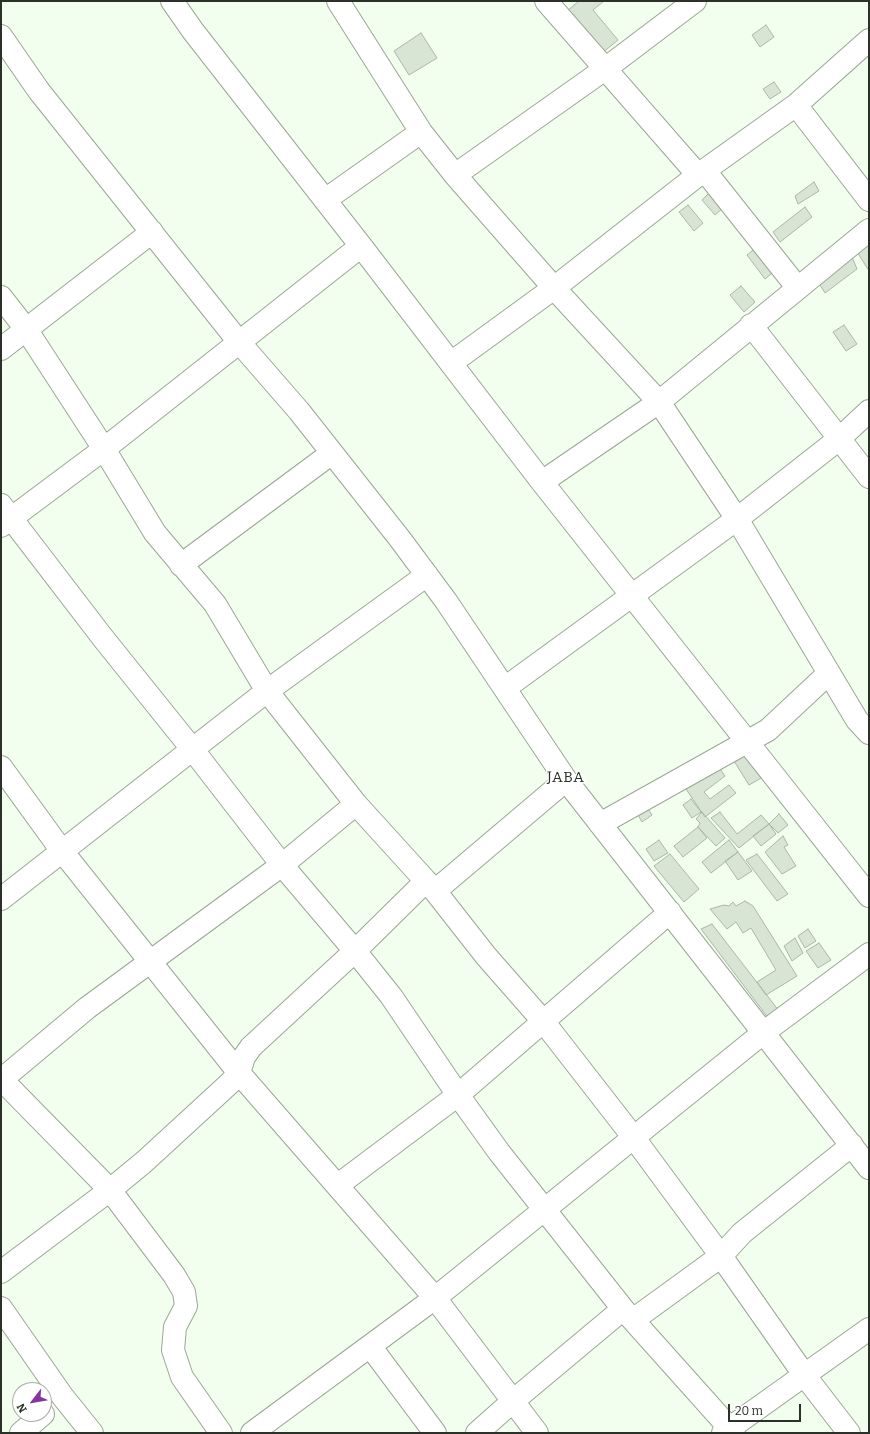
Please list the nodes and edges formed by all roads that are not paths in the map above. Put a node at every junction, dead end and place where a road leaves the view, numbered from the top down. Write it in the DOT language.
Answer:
graph roads {
  1 [pos="172,1"];
  2 [pos="338,1"];
  3 [pos="546,1"];
  4 [pos="695,1"];
  5 [pos="1,36"];
  6 [pos="869,40"];
  7 [pos="605,69"];
  8 [pos="796,105"];
  9 [pos="421,132"];
  10 [pos="701,173"];
  11 [pos="455,175"];
  12 [pos="325,200"];
  13 [pos="869,200"];
  14 [pos="869,230"];
  15 [pos="152,232"];
  16 [pos="361,246"];
  17 [pos="798,287"];
  18 [pos="554,288"];
  19 [pos="1,297"];
  20 [pos="751,325"];
  21 [pos="26,329"];
  22 [pos="239,342"];
  23 [pos="1,349"];
  24 [pos="450,363"];
  25 [pos="658,402"];
  26 [pos="869,411"];
  27 [pos="839,440"];
  28 [pos="104,449"];
  29 [pos="332,453"];
  30 [pos="869,477"];
  31 [pos="542,482"];
  32 [pos="4,516"];
  33 [pos="737,519"];
  34 [pos="181,565"];
  35 [pos="427,575"];
  36 [pos="632,596"];
  37 [pos="829,673"];
  38 [pos="505,688"];
  39 [pos="267,691"];
  40 [pos="869,733"];
  41 [pos="747,742"];
  42 [pos="193,750"];
  43 [pos="1,767"];
  44 [pos="566,780"];
  45 [pos="356,804"];
  46 [pos="600,824"];
  47 [pos="62,851"];
  48 [pos="282,865"];
  49 [pos="431,886"];
  50 [pos="869,896"];
  51 [pos="1,899"];
  52 [pos="670,912"];
  53 [pos="355,951"];
  54 [pos="869,954"];
  55 [pos="150,962"];
  56 [pos="542,1021"];
  57 [pos="763,1033"];
  58 [pos="239,1073"];
  59 [pos="1,1079"];
  60 [pos="458,1095"];
  61 [pos="634,1138"];
  62 [pos="852,1145"];
  63 [pos="869,1168"];
  64 [pos="338,1185"];
  65 [pos="110,1190"];
  66 [pos="545,1210"];
  67 [pos="721,1256"];
  68 [pos="1,1272"];
  69 [pos="436,1298"];
  70 [pos="1,1308"];
  71 [pos="628,1314"];
  72 [pos="869,1329"];
  73 [pos="370,1346"];
  74 [pos="805,1376"];
  75 [pos="63,1397"];
  76 [pos="513,1401"];
  77 [pos="52,1407"];
  78 [pos="34,1422"];
  79 [pos="729,1431"];
  80 [pos="21,1433"];
  81 [pos="92,1433"];
  82 [pos="221,1433"];
  83 [pos="252,1433"];
  84 [pos="435,1433"];
  85 [pos="478,1433"];
  86 [pos="537,1433"];
  87 [pos="848,1433"];
  1 -- 12 [label="street"];
  2 -- 9 [label="street"];
  3 -- 7 [label="street"];
  4 -- 7 [label="street"];
  5 -- 15 [label="street"];
  6 -- 8 [label="street"];
  7 -- 10 [label="street"];
  7 -- 11 [label="street"];
  8 -- 10 [label="street"];
  8 -- 13 [label="street"];
  9 -- 11 [label="street"];
  9 -- 12 [label="street"];
  10 -- 17 [label="street"];
  10 -- 18 [label="street"];
  11 -- 18 [label="street"];
  12 -- 16 [label="street"];
  14 -- 17 [label="street"];
  15 -- 21 [label="street"];
  15 -- 22 [label="street"];
  16 -- 22 [label="street"];
  16 -- 24 [label="street"];
  17 -- 20 [label="street"];
  18 -- 24 [label="street"];
  18 -- 25 [label="street"];
  19 -- 21 [label="street"];
  20 -- 25 [label="street"];
  20 -- 27 [label="street"];
  21 -- 23 [label="street"];
  21 -- 28 [label="street"];
  22 -- 28 [label="street"];
  22 -- 29 [label="street"];
  24 -- 31 [label="street"];
  25 -- 31 [label="street"];
  25 -- 33 [label="street"];
  26 -- 27 [label="street"];
  27 -- 30 [label="street"];
  27 -- 33 [label="street"];
  28 -- 32 [label="street"];
  28 -- 34 [label="street"];
  29 -- 34 [label="street"];
  29 -- 35 [label="street"];
  31 -- 36 [label="street"];
  32 -- 42 [label="street"];
  33 -- 36 [label="street"];
  33 -- 37 [label="street"];
  34 -- 39 [label="street"];
  35 -- 38 [label="street"];
  35 -- 39 [label="street"];
  36 -- 38 [label="street"];
  36 -- 41 [label="street"];
  37 -- 40 [label="street"];
  37 -- 41 [label="street"];
  38 -- 44 [label="street"];
  39 -- 42 [label="street"];
  39 -- 45 [label="street"];
  41 -- 46 [label="street"];
  41 -- 50 [label="street"];
  42 -- 47 [label="street"];
  42 -- 48 [label="street"];
  43 -- 47 [label="street"];
  44 -- 46 [label="street"];
  44 -- 49 [label="street"];
  45 -- 48 [label="street"];
  45 -- 49 [label="street"];
  46 -- 52 [label="street"];
  47 -- 51 [label="street"];
  47 -- 55 [label="street"];
  48 -- 53 [label="street"];
  48 -- 55 [label="street"];
  49 -- 53 [label="street"];
  49 -- 56 [label="street"];
  52 -- 56 [label="street"];
  52 -- 57 [label="street"];
  53 -- 58 [label="street"];
  53 -- 60 [label="street"];
  54 -- 57 [label="street"];
  55 -- 58 [label="street"];
  55 -- 59 [label="street"];
  56 -- 60 [label="street"];
  56 -- 61 [label="street"];
  57 -- 61 [label="street"];
  57 -- 62 [label="street"];
  58 -- 64 [label="street"];
  58 -- 65 [label="street"];
  59 -- 65 [label="street"];
  60 -- 64 [label="street"];
  60 -- 66 [label="street"];
  61 -- 66 [label="street"];
  61 -- 67 [label="street"];
  62 -- 63 [label="street"];
  62 -- 67 [label="street"];
  64 -- 69 [label="street"];
  65 -- 68 [label="street"];
  65 -- 82 [label="street"];
  66 -- 69 [label="street"];
  66 -- 71 [label="street"];
  67 -- 71 [label="street"];
  67 -- 74 [label="street"];
  69 -- 73 [label="street"];
  69 -- 76 [label="street"];
  70 -- 75 [label="street"];
  71 -- 76 [label="street"];
  71 -- 79 [label="street"];
  72 -- 74 [label="street"];
  73 -- 83 [label="street"];
  73 -- 84 [label="street"];
  74 -- 79 [label="street"];
  74 -- 87 [label="street"];
  75 -- 77 [label="street"];
  75 -- 81 [label="street"];
  76 -- 85 [label="street"];
  76 -- 86 [label="street"];
  78 -- 80 [label="street"];
}
